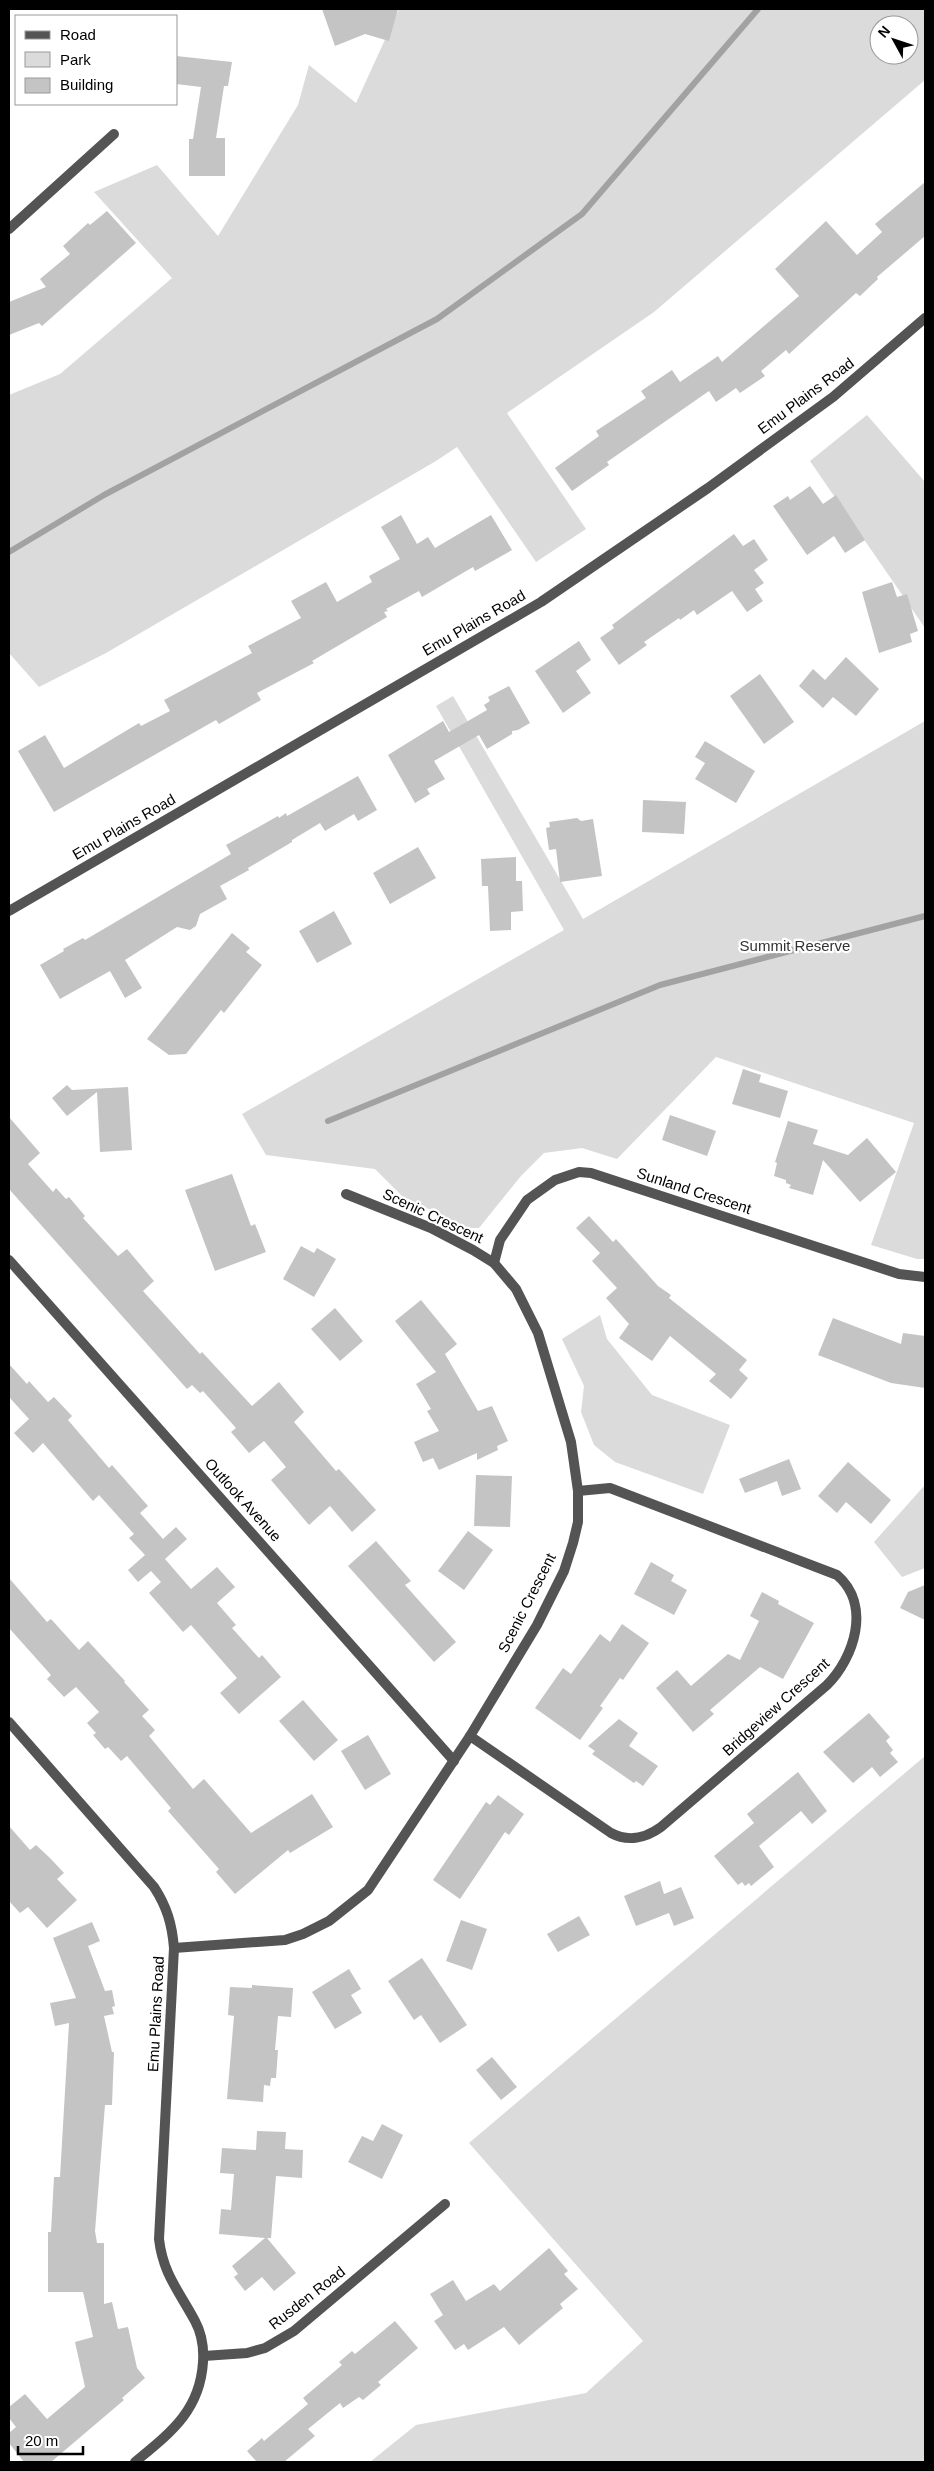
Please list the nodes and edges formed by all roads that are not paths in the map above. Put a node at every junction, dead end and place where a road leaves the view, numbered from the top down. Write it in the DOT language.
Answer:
graph roads {
  1 [pos="114,134"];
  2 [pos="9,229"];
  3 [pos="925,318"];
  4 [pos="9,911"];
  5 [pos="346,1194"];
  6 [pos="9,1260"];
  7 [pos="494,1263"];
  8 [pos="925,1277"];
  9 [pos="578,1491"];
  10 [pos="9,1722"];
  11 [pos="470,1736"];
  12 [pos="454,1761"];
  13 [pos="174,1948"];
  14 [pos="445,2204"];
  15 [pos="204,2356"];
  16 [pos="135,2462"];
  1 -- 2 [label="street"];
  3 -- 4 [label="street, Emu Plains Road"];
  5 -- 7 [label="street, Scenic Crescent"];
  6 -- 12 [label="street, Outlook Avenue"];
  7 -- 8 [label="street, Sunland Crescent"];
  7 -- 9 [label="street, Scenic Crescent"];
  9 -- 11 [label="street, Scenic Crescent"];
  9 -- 11 [label="street, Bridgeview Crescent"];
  10 -- 13 [label="street, Emu Plains Road"];
  11 -- 12 [label="street, Scenic Crescent"];
  12 -- 13 [label="street, Scenic Crescent"];
  13 -- 15 [label="street, Emu Plains Road"];
  14 -- 15 [label="street, Rusden Road"];
  15 -- 16 [label="street"];
}
